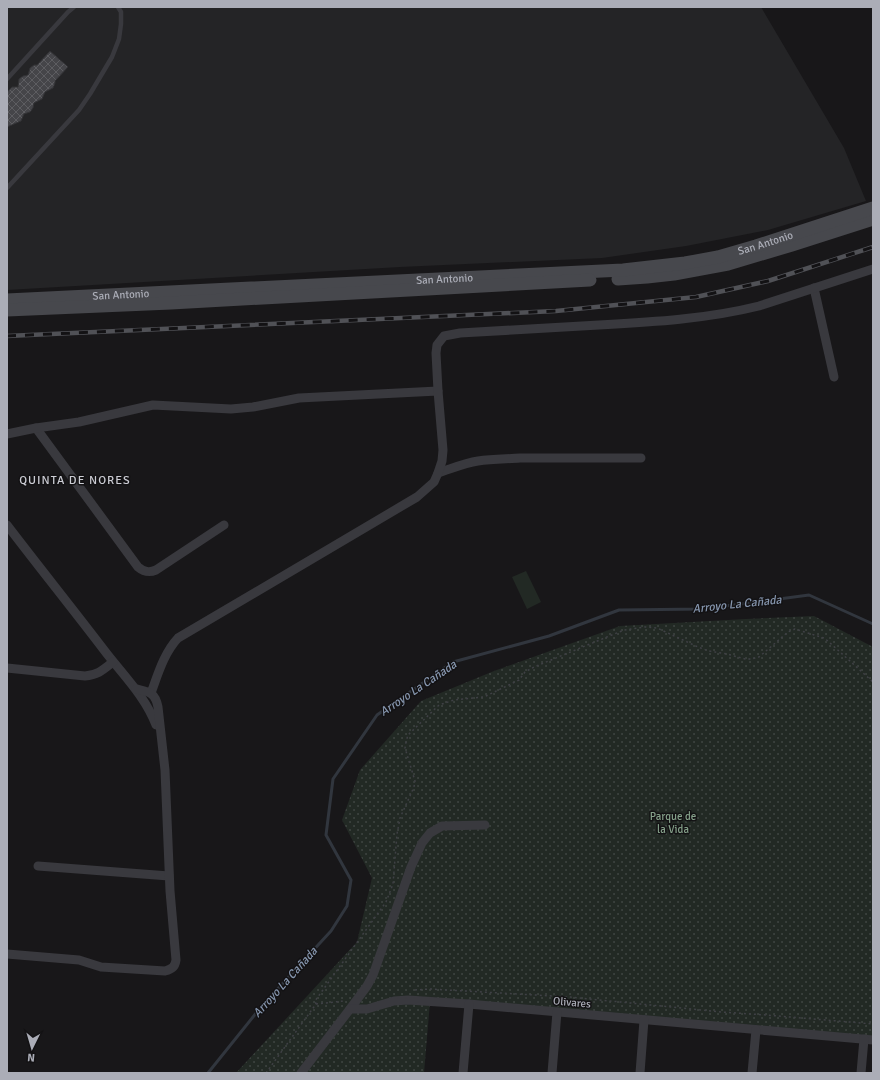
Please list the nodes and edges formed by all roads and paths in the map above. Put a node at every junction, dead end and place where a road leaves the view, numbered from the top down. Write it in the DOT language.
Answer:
graph roads {
  1 [pos="74,7"];
  2 [pos="118,7"];
  3 [pos="7,79"];
  4 [pos="7,188"];
  5 [pos="873,208"];
  6 [pos="873,218"];
  7 [pos="873,269"];
  8 [pos="814,288"];
  9 [pos="7,300"];
  10 [pos="7,310"];
  11 [pos="834,377"];
  12 [pos="438,391"];
  13 [pos="36,428"];
  14 [pos="7,434"];
  15 [pos="641,458"];
  16 [pos="438,474"];
  17 [pos="7,525"];
  18 [pos="224,525"];
  19 [pos="113,662"];
  20 [pos="7,668"];
  21 [pos="873,682"];
  22 [pos="136,689"];
  23 [pos="151,693"];
  24 [pos="162,743"];
  25 [pos="485,825"];
  26 [pos="38,866"];
  27 [pos="169,876"];
  28 [pos="7,954"];
  29 [pos="416,990"];
  30 [pos="356,1000"];
  31 [pos="316,1004"];
  32 [pos="469,1004"];
  33 [pos="350,1009"];
  34 [pos="557,1012"];
  35 [pos="644,1020"];
  36 [pos="873,1024"];
  37 [pos="756,1030"];
  38 [pos="868,1040"];
  39 [pos="266,1073"];
  40 [pos="301,1073"];
  41 [pos="464,1073"];
  42 [pos="552,1073"];
  43 [pos="640,1073"];
  44 [pos="752,1073"];
  45 [pos="861,1073"];
  1 -- 3 [label="lane"];
  2 -- 4 [label="lane"];
  5 -- 9 [label="main road, San Antonio"];
  6 -- 10 [label="main road, San Antonio"];
  7 -- 8 [label="street"];
  8 -- 11 [label="street"];
  8 -- 12 [label="street"];
  12 -- 13 [label="street"];
  12 -- 16 [label="street"];
  13 -- 14 [label="street"];
  13 -- 18 [label="street"];
  15 -- 16 [label="street"];
  16 -- 23 [label="street"];
  17 -- 19 [label="street"];
  19 -- 20 [label="street"];
  19 -- 22 [label="street"];
  21 -- 31 [label="path"];
  22 -- 23 [label="street"];
  22 -- 24 [label="street"];
  23 -- 24 [label="street"];
  24 -- 27 [label="street"];
  25 -- 30 [label="street"];
  26 -- 27 [label="street"];
  27 -- 28 [label="street"];
  29 -- 36 [label="path"];
  30 -- 31 [label="path"];
  30 -- 33 [label="street"];
  31 -- 39 [label="path"];
  32 -- 33 [label="street, Olivares"];
  32 -- 34 [label="street, Olivares"];
  32 -- 41 [label="street"];
  33 -- 40 [label="street"];
  34 -- 35 [label="street, Olivares"];
  34 -- 42 [label="street"];
  35 -- 37 [label="street, Olivares"];
  35 -- 43 [label="street"];
  37 -- 38 [label="street, Olivares"];
  37 -- 44 [label="street"];
  38 -- 45 [label="street"];
}
